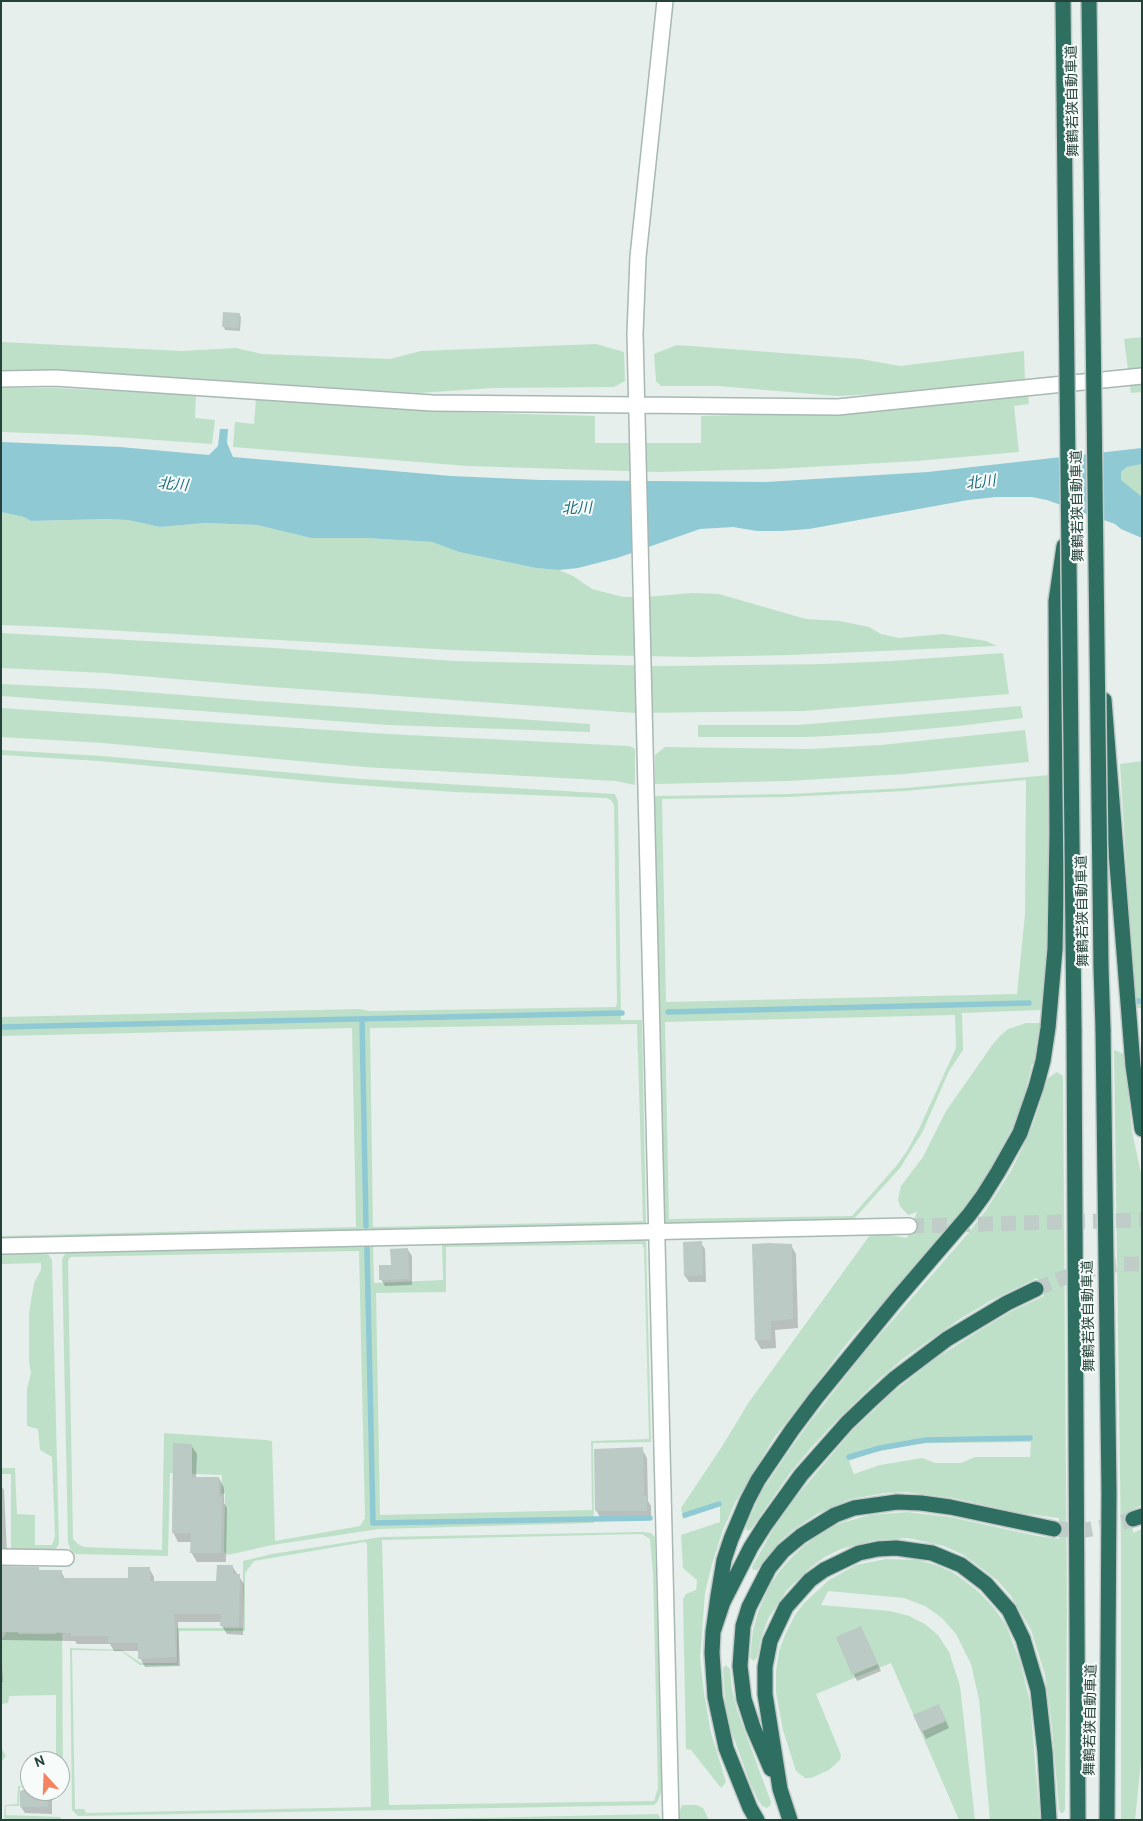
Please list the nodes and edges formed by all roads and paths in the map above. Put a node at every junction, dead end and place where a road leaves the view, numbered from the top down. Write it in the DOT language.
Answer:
graph roads {
  1 [pos="665,1"];
  2 [pos="1064,1"];
  3 [pos="1089,1"];
  4 [pos="1142,376"];
  5 [pos="1,379"];
  6 [pos="637,405"];
  7 [pos="1070,512"];
  8 [pos="1096,601"];
  9 [pos="1142,1129"];
  10 [pos="909,1226"];
  11 [pos="656,1232"];
  12 [pos="1,1246"];
  13 [pos="1036,1289"];
  14 [pos="1054,1529"];
  15 [pos="1,1557"];
  16 [pos="66,1558"];
  17 [pos="713,1632"];
  18 [pos="780,1789"];
  19 [pos="671,1820"];
  20 [pos="757,1820"];
  21 [pos="790,1820"];
  22 [pos="1049,1820"];
  23 [pos="1078,1820"];
  24 [pos="1107,1820"];
  1 -- 6 [label="street"];
  2 -- 7 [label="highway, 舞鶴若狭自動車道, bridge"];
  3 -- 8 [label="highway, 舞鶴若狭自動車道, bridge"];
  4 -- 6 [label="street"];
  5 -- 6 [label="street"];
  6 -- 11 [label="street"];
  7 -- 17 [label="highway, bridge"];
  7 -- 23 [label="highway, 舞鶴若狭自動車道, bridge"];
  8 -- 9 [label="highway, bridge"];
  8 -- 24 [label="highway, 舞鶴若狭自動車道, bridge"];
  10 -- 11 [label="street"];
  11 -- 12 [label="street"];
  11 -- 19 [label="street"];
  13 -- 17 [label="highway"];
  14 -- 18 [label="highway"];
  15 -- 16 [label="street"];
  17 -- 20 [label="highway"];
  18 -- 21 [label="highway"];
  18 -- 22 [label="highway"];
}
